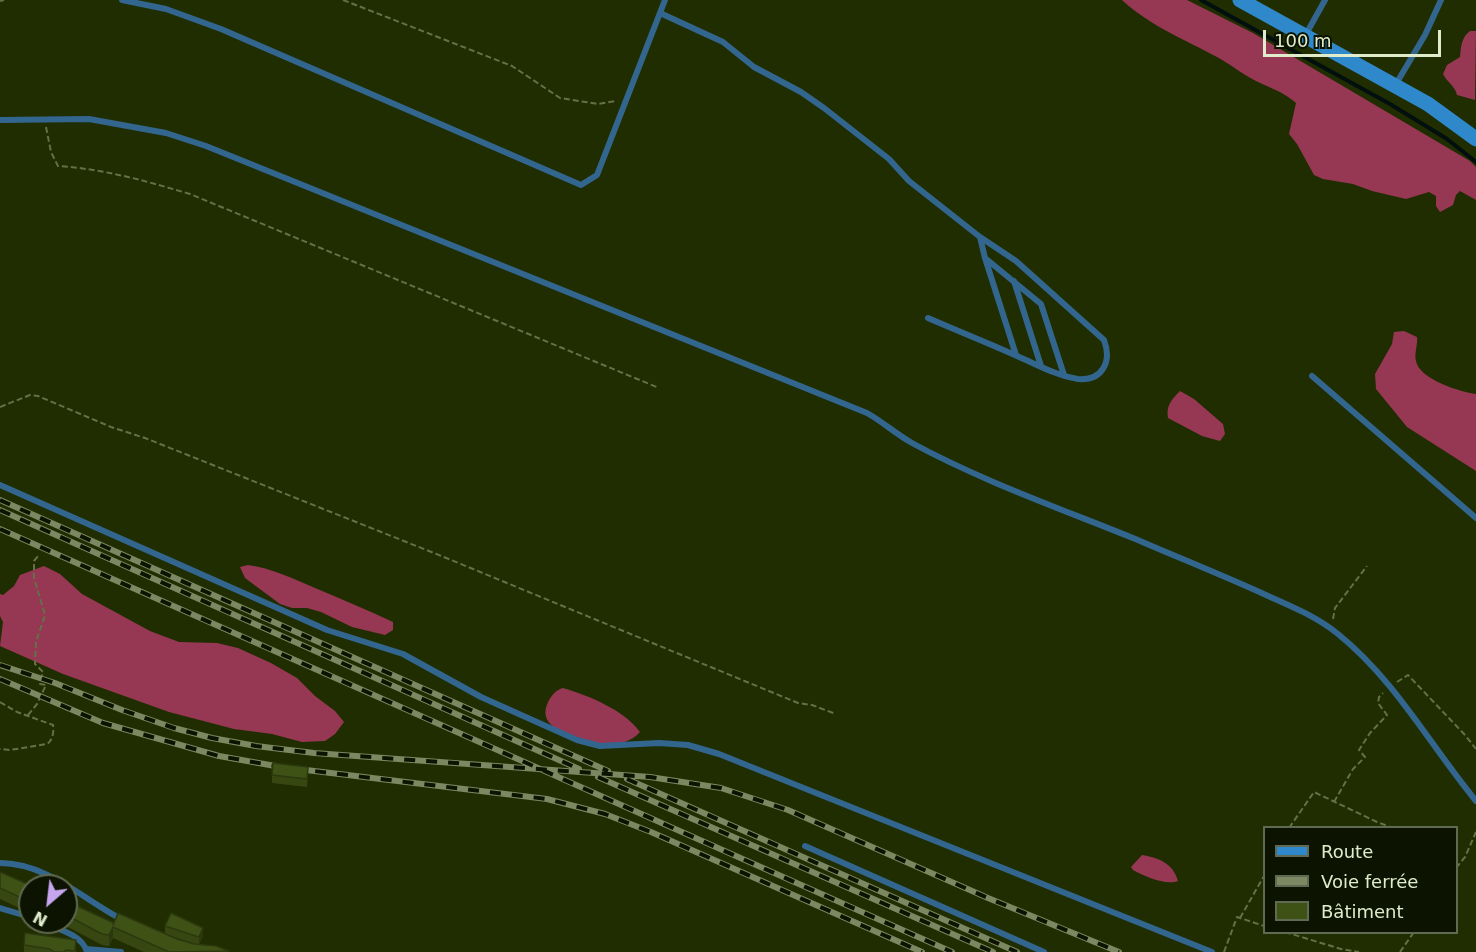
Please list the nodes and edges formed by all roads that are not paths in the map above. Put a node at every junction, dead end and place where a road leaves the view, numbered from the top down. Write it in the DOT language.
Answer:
graph roads {
  1 [pos="122,0"];
  2 [pos="665,0"];
  3 [pos="1240,0"];
  4 [pos="1325,0"];
  5 [pos="1441,0"];
  6 [pos="660,13"];
  7 [pos="1305,36"];
  8 [pos="1395,85"];
  9 [pos="0,120"];
  10 [pos="1476,139"];
  11 [pos="980,237"];
  12 [pos="985,258"];
  13 [pos="1013,279"];
  14 [pos="928,318"];
  15 [pos="1016,355"];
  16 [pos="1041,366"];
  17 [pos="1064,375"];
  18 [pos="1312,376"];
  19 [pos="0,485"];
  20 [pos="1476,518"];
  21 [pos="1476,801"];
  22 [pos="805,846"];
  23 [pos="0,862"];
  24 [pos="0,908"];
  25 [pos="18,911"];
  26 [pos="134,925"];
  27 [pos="69,934"];
  28 [pos="86,951"];
  29 [pos="121,952"];
  30 [pos="1044,952"];
  31 [pos="1212,952"];
  1 -- 6 [label="lane"];
  2 -- 6 [label="lane"];
  3 -- 7 [label="street"];
  4 -- 7 [label="lane"];
  5 -- 8 [label="lane"];
  6 -- 11 [label="lane"];
  7 -- 8 [label="street"];
  8 -- 10 [label="street"];
  9 -- 21 [label="lane"];
  11 -- 12 [label="lane"];
  11 -- 17 [label="lane"];
  12 -- 13 [label="lane"];
  12 -- 15 [label="lane"];
  13 -- 16 [label="lane"];
  13 -- 17 [label="lane"];
  14 -- 15 [label="lane"];
  15 -- 16 [label="lane"];
  16 -- 17 [label="lane"];
  18 -- 20 [label="lane"];
  19 -- 31 [label="lane"];
  22 -- 30 [label="lane"];
  23 -- 26 [label="lane"];
  24 -- 25 [label="lane"];
  27 -- 28 [label="lane"];
  28 -- 29 [label="lane"];
}
